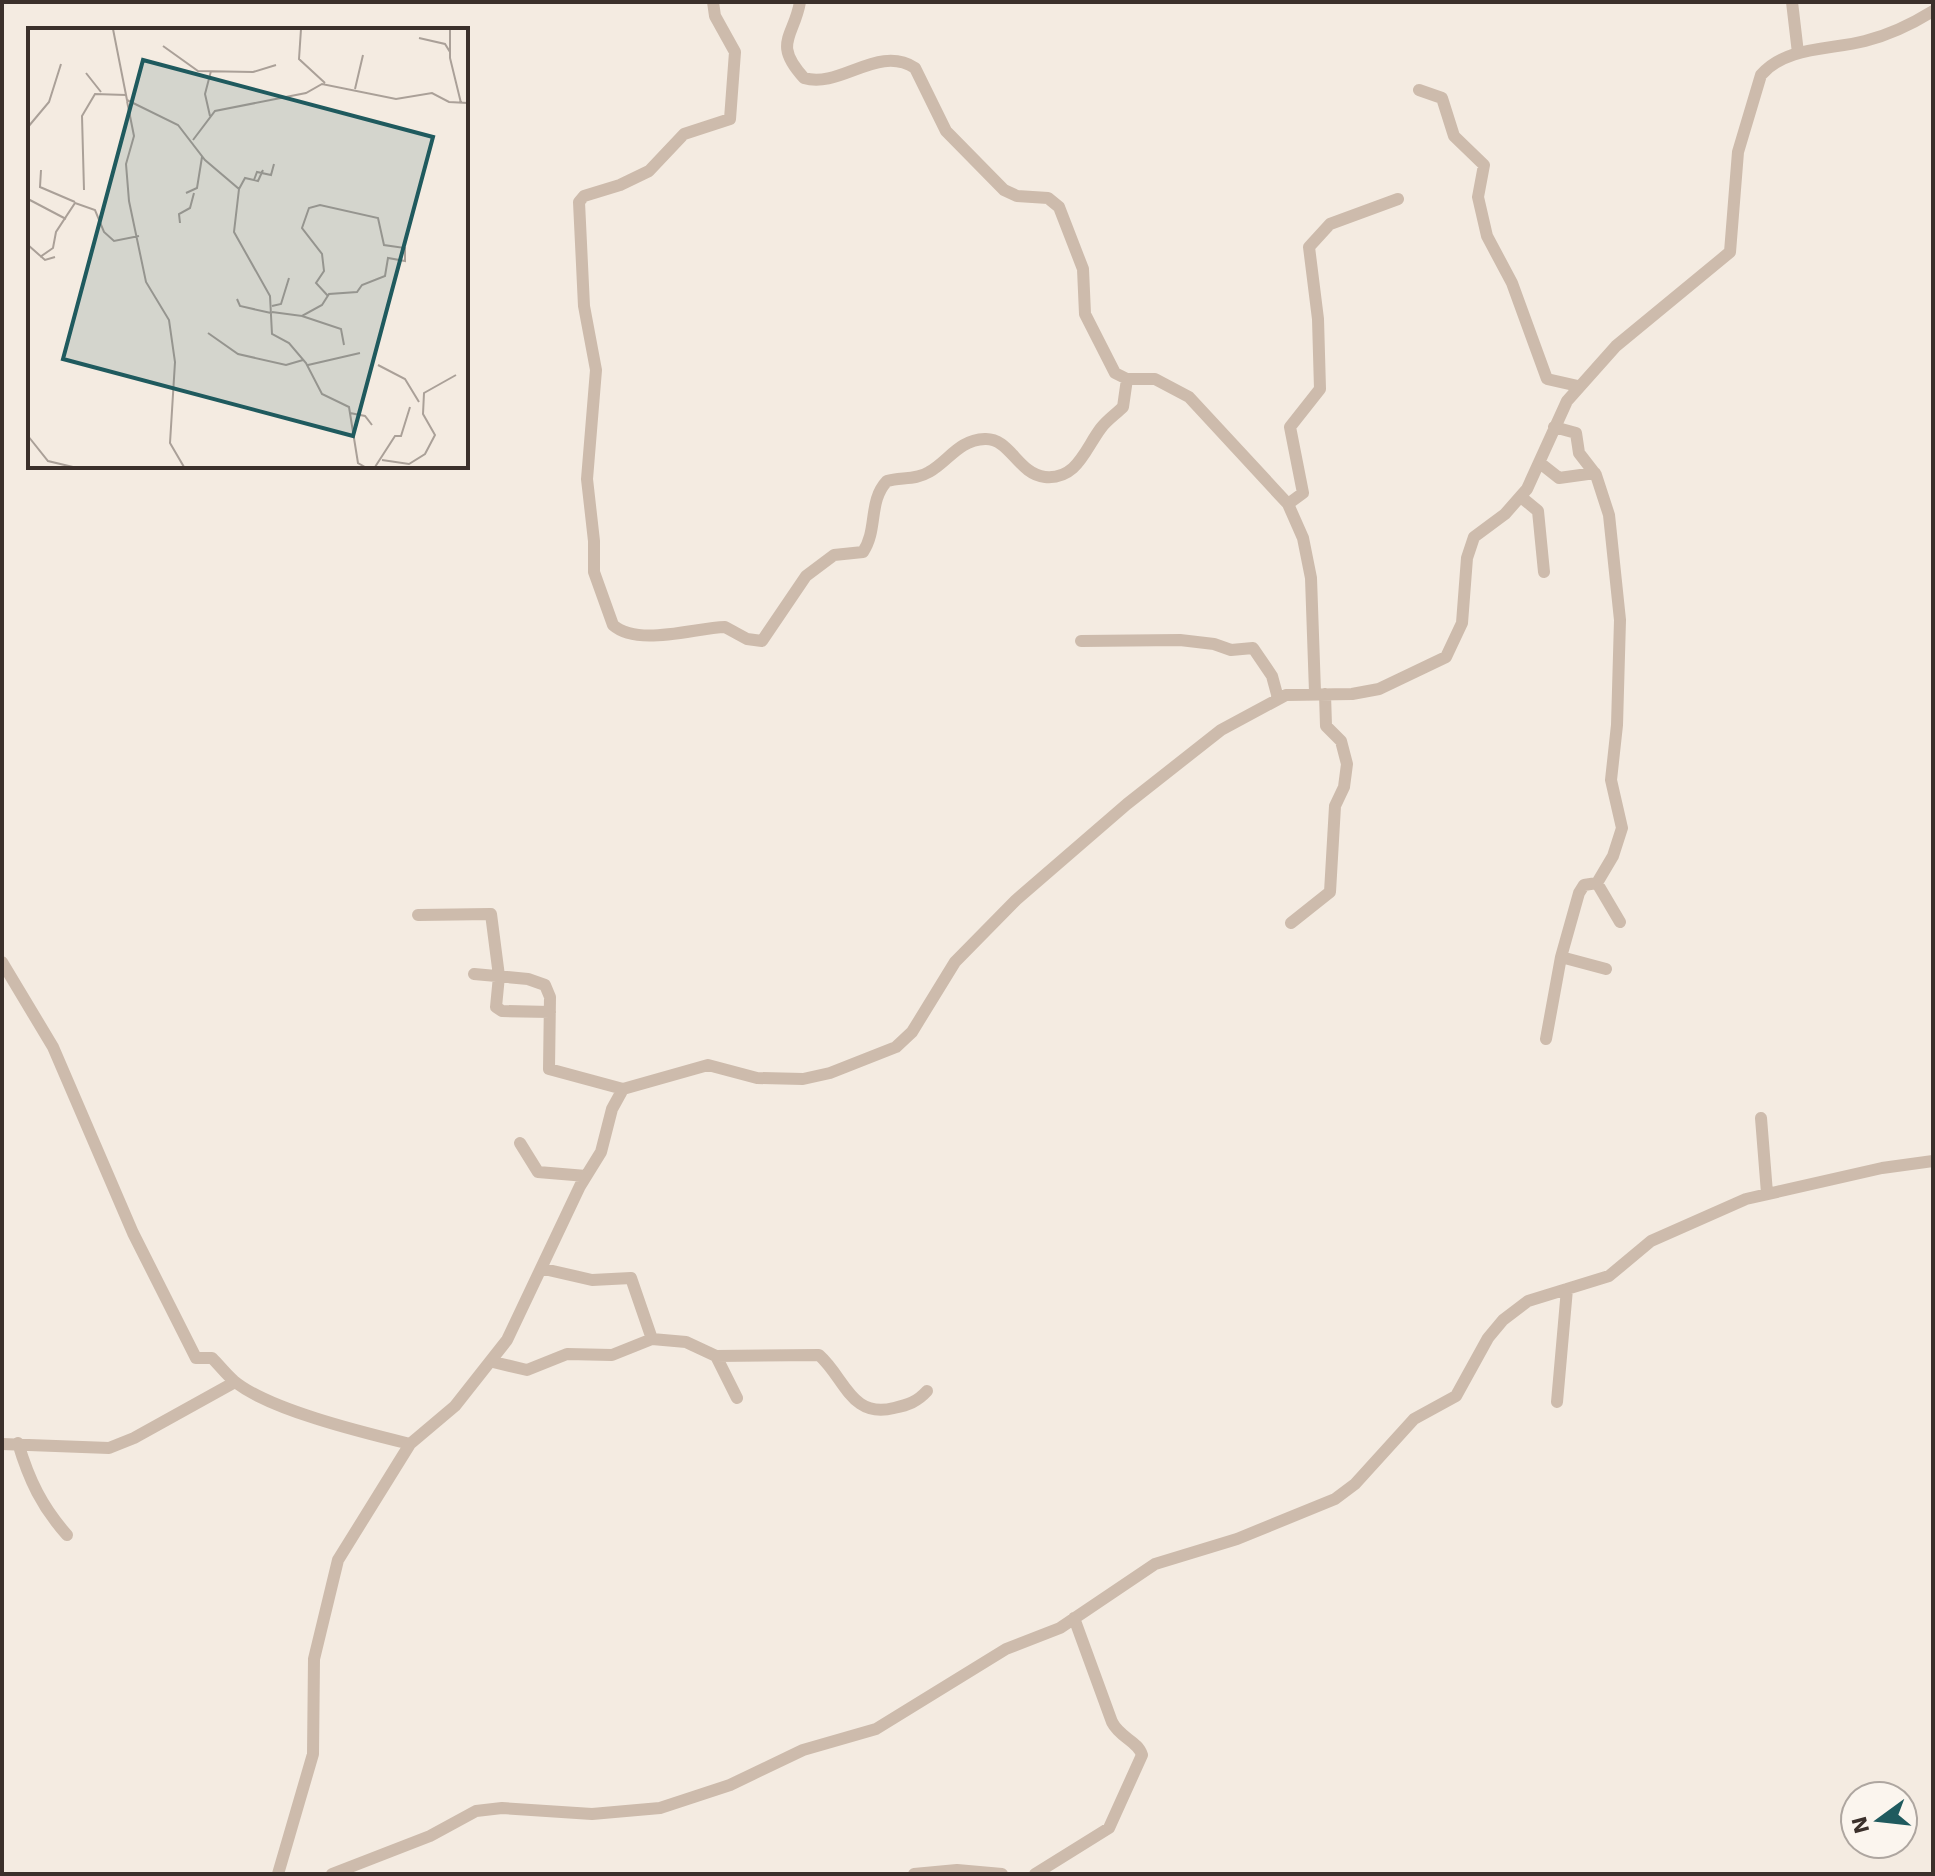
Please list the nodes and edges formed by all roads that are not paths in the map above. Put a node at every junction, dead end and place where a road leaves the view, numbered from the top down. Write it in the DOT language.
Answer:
graph roads {
  1 [pos="713,2"];
  2 [pos="800,2"];
  3 [pos="1792,2"];
  4 [pos="1933,11"];
  5 [pos="1798,53"];
  6 [pos="1419,90"];
  7 [pos="1398,199"];
  8 [pos="1127,379"];
  9 [pos="1578,386"];
  10 [pos="1554,427"];
  11 [pos="1540,463"];
  12 [pos="1595,473"];
  13 [pos="1521,497"];
  14 [pos="1288,504"];
  15 [pos="1544,572"];
  16 [pos="1081,641"];
  17 [pos="1320,693"];
  18 [pos="1278,698"];
  19 [pos="1597,883"];
  20 [pos="418,915"];
  21 [pos="1620,922"];
  22 [pos="1291,923"];
  23 [pos="1561,957"];
  24 [pos="2,962"];
  25 [pos="1606,969"];
  26 [pos="474,974"];
  27 [pos="499,976"];
  28 [pos="550,1012"];
  29 [pos="1546,1039"];
  30 [pos="623,1089"];
  31 [pos="1761,1118"];
  32 [pos="520,1143"];
  33 [pos="1933,1161"];
  34 [pos="586,1176"];
  35 [pos="1767,1193"];
  36 [pos="544,1269"];
  37 [pos="1567,1289"];
  38 [pos="652,1339"];
  39 [pos="716,1356"];
  40 [pos="493,1362"];
  41 [pos="235,1382"];
  42 [pos="927,1391"];
  43 [pos="737,1398"];
  44 [pos="1557,1402"];
  45 [pos="18,1443"];
  46 [pos="2,1444"];
  47 [pos="410,1444"];
  48 [pos="67,1535"];
  49 [pos="1074,1618"];
  50 [pos="278,1874"];
  51 [pos="332,1874"];
  52 [pos="914,1874"];
  53 [pos="1002,1874"];
  54 [pos="1035,1874"];
  1 -- 8 [label="street"];
  2 -- 8 [label="street"];
  3 -- 5 [label="street"];
  4 -- 5 [label="street"];
  5 -- 9 [label="street"];
  6 -- 9 [label="street"];
  7 -- 14 [label="street"];
  8 -- 14 [label="street"];
  9 -- 10 [label="street"];
  10 -- 11 [label="street"];
  10 -- 12 [label="street"];
  11 -- 12 [label="street"];
  11 -- 13 [label="street"];
  12 -- 19 [label="street"];
  13 -- 15 [label="street"];
  13 -- 17 [label="street"];
  14 -- 17 [label="street"];
  16 -- 18 [label="street"];
  17 -- 18 [label="street"];
  17 -- 22 [label="street"];
  18 -- 30 [label="street"];
  19 -- 21 [label="street"];
  19 -- 23 [label="street"];
  20 -- 27 [label="street"];
  23 -- 25 [label="street"];
  23 -- 29 [label="street"];
  24 -- 41 [label="street"];
  26 -- 27 [label="street"];
  27 -- 28 [label="street"];
  27 -- 28 [label="street"];
  28 -- 30 [label="street"];
  30 -- 34 [label="street"];
  31 -- 35 [label="street"];
  32 -- 34 [label="street"];
  33 -- 35 [label="street"];
  34 -- 36 [label="street"];
  35 -- 37 [label="street"];
  36 -- 38 [label="street"];
  36 -- 40 [label="street"];
  37 -- 44 [label="street"];
  37 -- 49 [label="street"];
  38 -- 39 [label="street"];
  38 -- 40 [label="street"];
  39 -- 42 [label="street"];
  39 -- 43 [label="street"];
  40 -- 47 [label="street"];
  41 -- 45 [label="street"];
  41 -- 47 [label="street"];
  45 -- 46 [label="street"];
  45 -- 48 [label="street"];
  47 -- 50 [label="street"];
  49 -- 51 [label="street"];
  49 -- 54 [label="street"];
  52 -- 53 [label="street"];
}
